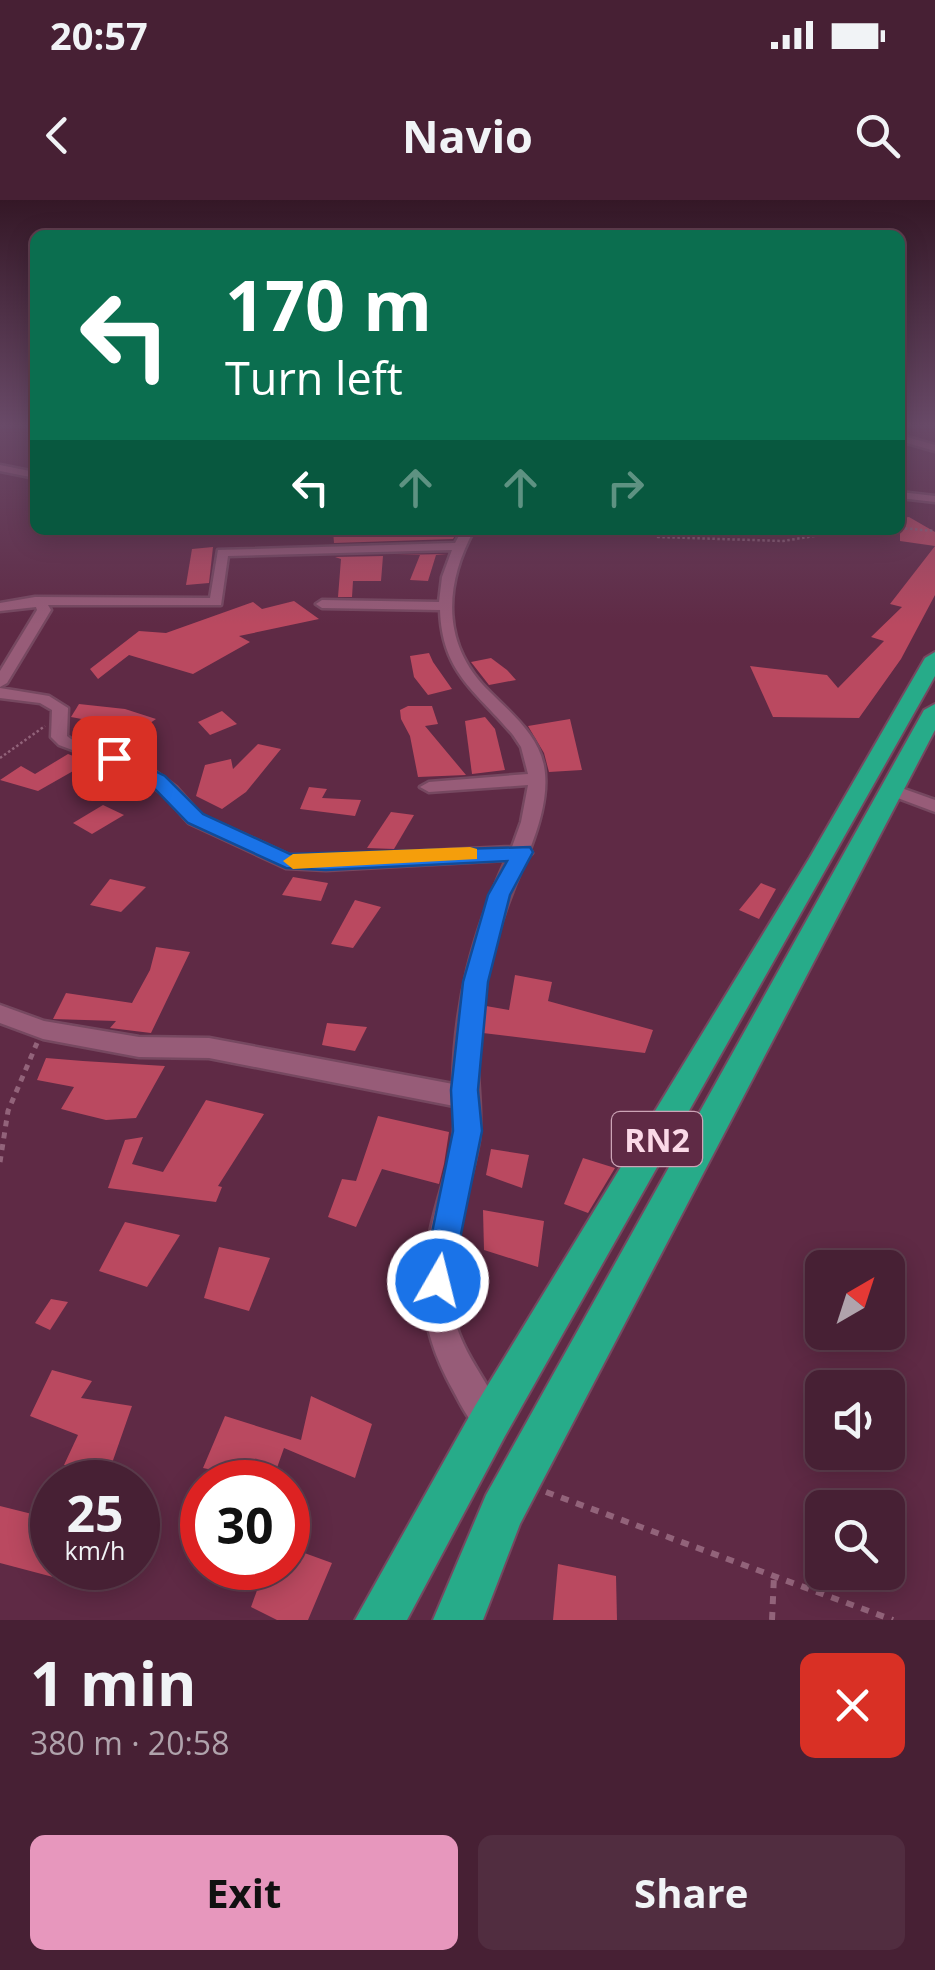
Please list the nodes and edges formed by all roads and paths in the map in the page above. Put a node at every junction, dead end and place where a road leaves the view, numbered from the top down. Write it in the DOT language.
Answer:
graph roads {
  1 [pos="905,496"];
  2 [pos="935,499"];
  3 [pos="905,528"];
  4 [pos="935,531"];
  5 [pos="465,535"];
  6 [pos="656,535"];
  7 [pos="817,535"];
  8 [pos="459,546"];
  9 [pos="35,602"];
  10 [pos="322,604"];
  11 [pos="446,606"];
  12 [pos="0,608"];
  13 [pos="935,658"];
  14 [pos="0,683"];
  15 [pos="0,694"];
  16 [pos="935,710"];
  17 [pos="62,715"];
  18 [pos="0,758"];
  19 [pos="537,779"];
  20 [pos="430,787"];
  21 [pos="893,790"];
  22 [pos="935,806"];
  23 [pos="523,852"];
  24 [pos="0,1014"];
  25 [pos="42,1030"];
  26 [pos="466,1097"];
  27 [pos="0,1162"];
  28 [pos="490,1421"];
  29 [pos="518,1482"];
  30 [pos="774,1576"];
  31 [pos="380,1620"];
  32 [pos="458,1620"];
  33 [pos="772,1620"];
  34 [pos="893,1620"];
  1 -- 2 [label="street"];
  3 -- 4 [label="path"];
  5 -- 8 [label="street"];
  6 -- 7 [label="path"];
  8 -- 9 [label="street"];
  8 -- 11 [label="street"];
  9 -- 12 [label="street"];
  9 -- 14 [label="street"];
  10 -- 11 [label="street"];
  11 -- 19 [label="street"];
  13 -- 28 [label="highway, RN2"];
  15 -- 17 [label="street"];
  16 -- 21 [label="highway, RN2"];
  17 -- 18 [label="path"];
  17 -- 23 [label="street"];
  19 -- 20 [label="street"];
  19 -- 23 [label="street"];
  21 -- 22 [label="street"];
  21 -- 29 [label="highway, RN2"];
  23 -- 26 [label="street"];
  24 -- 25 [label="street"];
  25 -- 26 [label="street"];
  25 -- 27 [label="path"];
  26 -- 28 [label="street"];
  28 -- 31 [label="highway, RN2"];
  29 -- 30 [label="path"];
  29 -- 32 [label="highway, RN2"];
  30 -- 33 [label="path"];
  30 -- 34 [label="path"];
}
